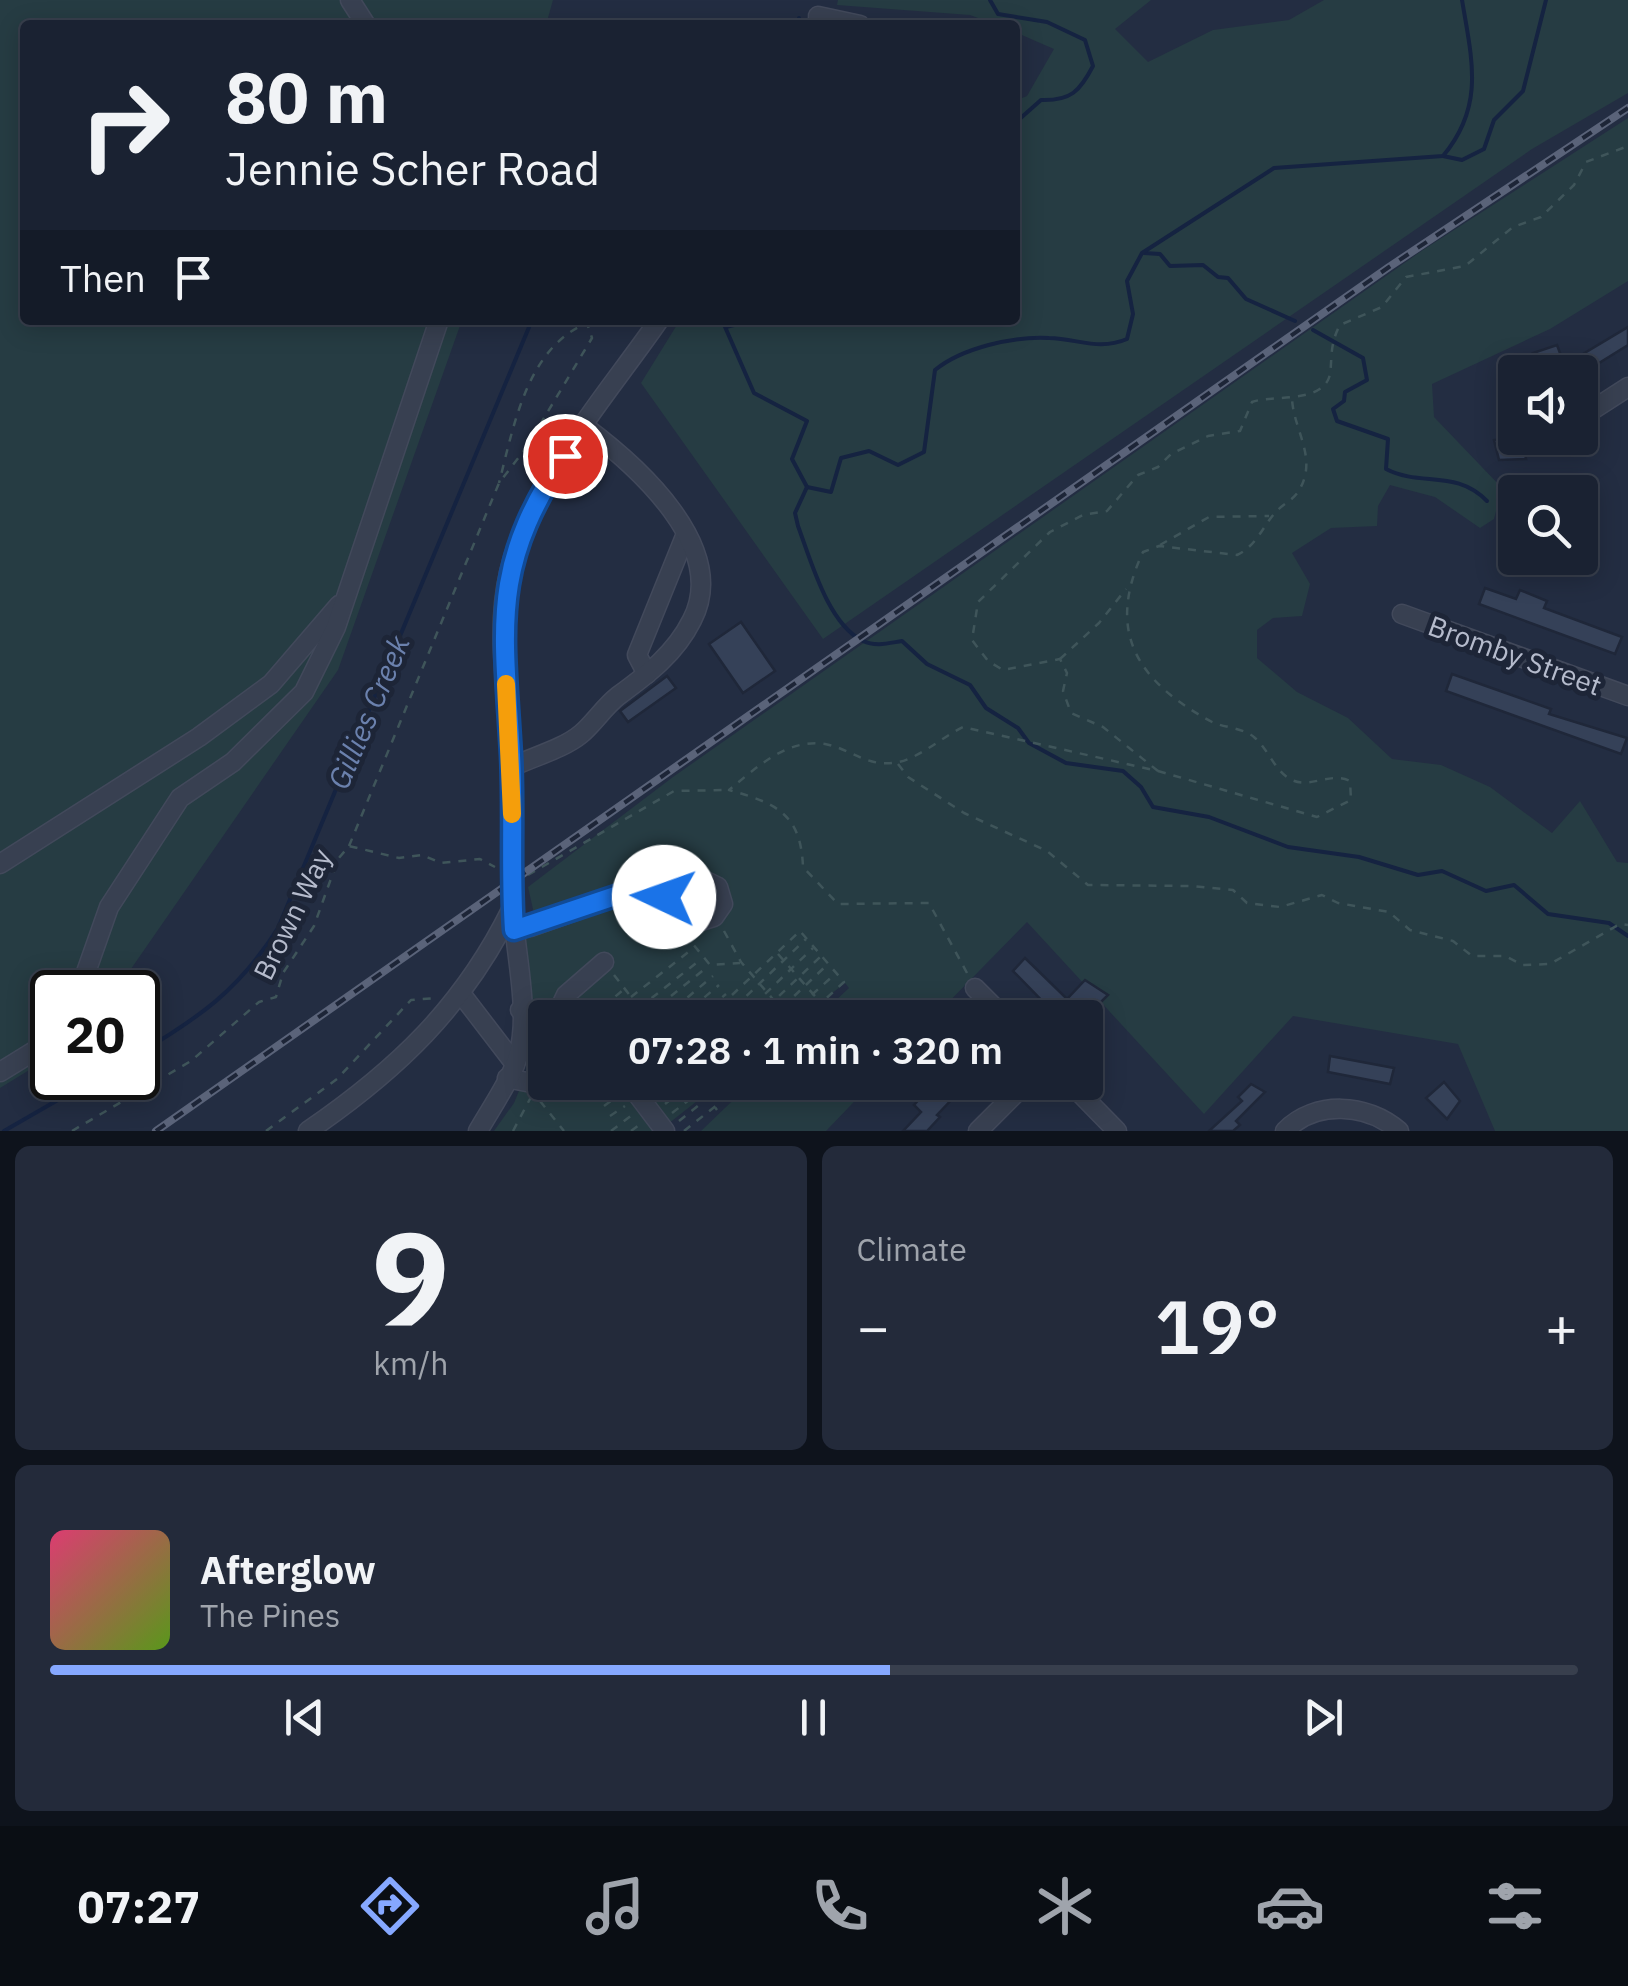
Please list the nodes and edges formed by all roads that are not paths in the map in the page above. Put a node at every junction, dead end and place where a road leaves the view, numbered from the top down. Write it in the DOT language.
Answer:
graph roads {
  1 [pos="437,325"];
  2 [pos="656,325"];
  3 [pos="1628,387"];
  4 [pos="1598,406"];
  5 [pos="585,427"];
  6 [pos="686,534"];
  7 [pos="344,600"];
  8 [pos="1402,614"];
  9 [pos="648,674"];
  10 [pos="1628,696"];
  11 [pos="512,767"];
  12 [pos="0,864"];
  13 [pos="645,886"];
  14 [pos="512,907"];
  15 [pos="514,930"];
  16 [pos="604,962"];
  17 [pos="87,970"];
  18 [pos="975,988"];
  19 [pos="462,995"];
  20 [pos="566,1000"];
  21 [pos="987,1000"];
  22 [pos="520,1010"];
  23 [pos="528,1011"];
  24 [pos="30,1054"];
  25 [pos="511,1071"];
  26 [pos="0,1072"];
  27 [pos="528,1077"];
  28 [pos="1009,1100"];
  29 [pos="1087,1100"];
  30 [pos="308,1131"];
  31 [pos="478,1131"];
  32 [pos="978,1131"];
  33 [pos="1117,1131"];
  34 [pos="1285,1131"];
  35 [pos="1399,1131"];
  1 -- 7 [label="street"];
  2 -- 5 [label="street"];
  3 -- 4 [label="street"];
  5 -- 6 [label="street"];
  5 -- 11 [label="street"];
  6 -- 9 [label="street"];
  6 -- 9 [label="street"];
  7 -- 12 [label="street"];
  7 -- 17 [label="street"];
  8 -- 10 [label="street, Bromby Street"];
  9 -- 11 [label="street"];
  11 -- 14 [label="street"];
  13 -- 13 [label="street"];
  13 -- 15 [label="street"];
  14 -- 15 [label="street"];
  14 -- 19 [label="street"];
  15 -- 22 [label="street"];
  16 -- 20 [label="street"];
  18 -- 21 [label="street"];
  19 -- 25 [label="street"];
  19 -- 30 [label="street"];
  22 -- 23 [label="street"];
  22 -- 25 [label="street"];
  24 -- 26 [label="street"];
  25 -- 27 [label="street"];
  25 -- 31 [label="street"];
  28 -- 32 [label="street"];
  29 -- 33 [label="street"];
  34 -- 35 [label="street"];
}
